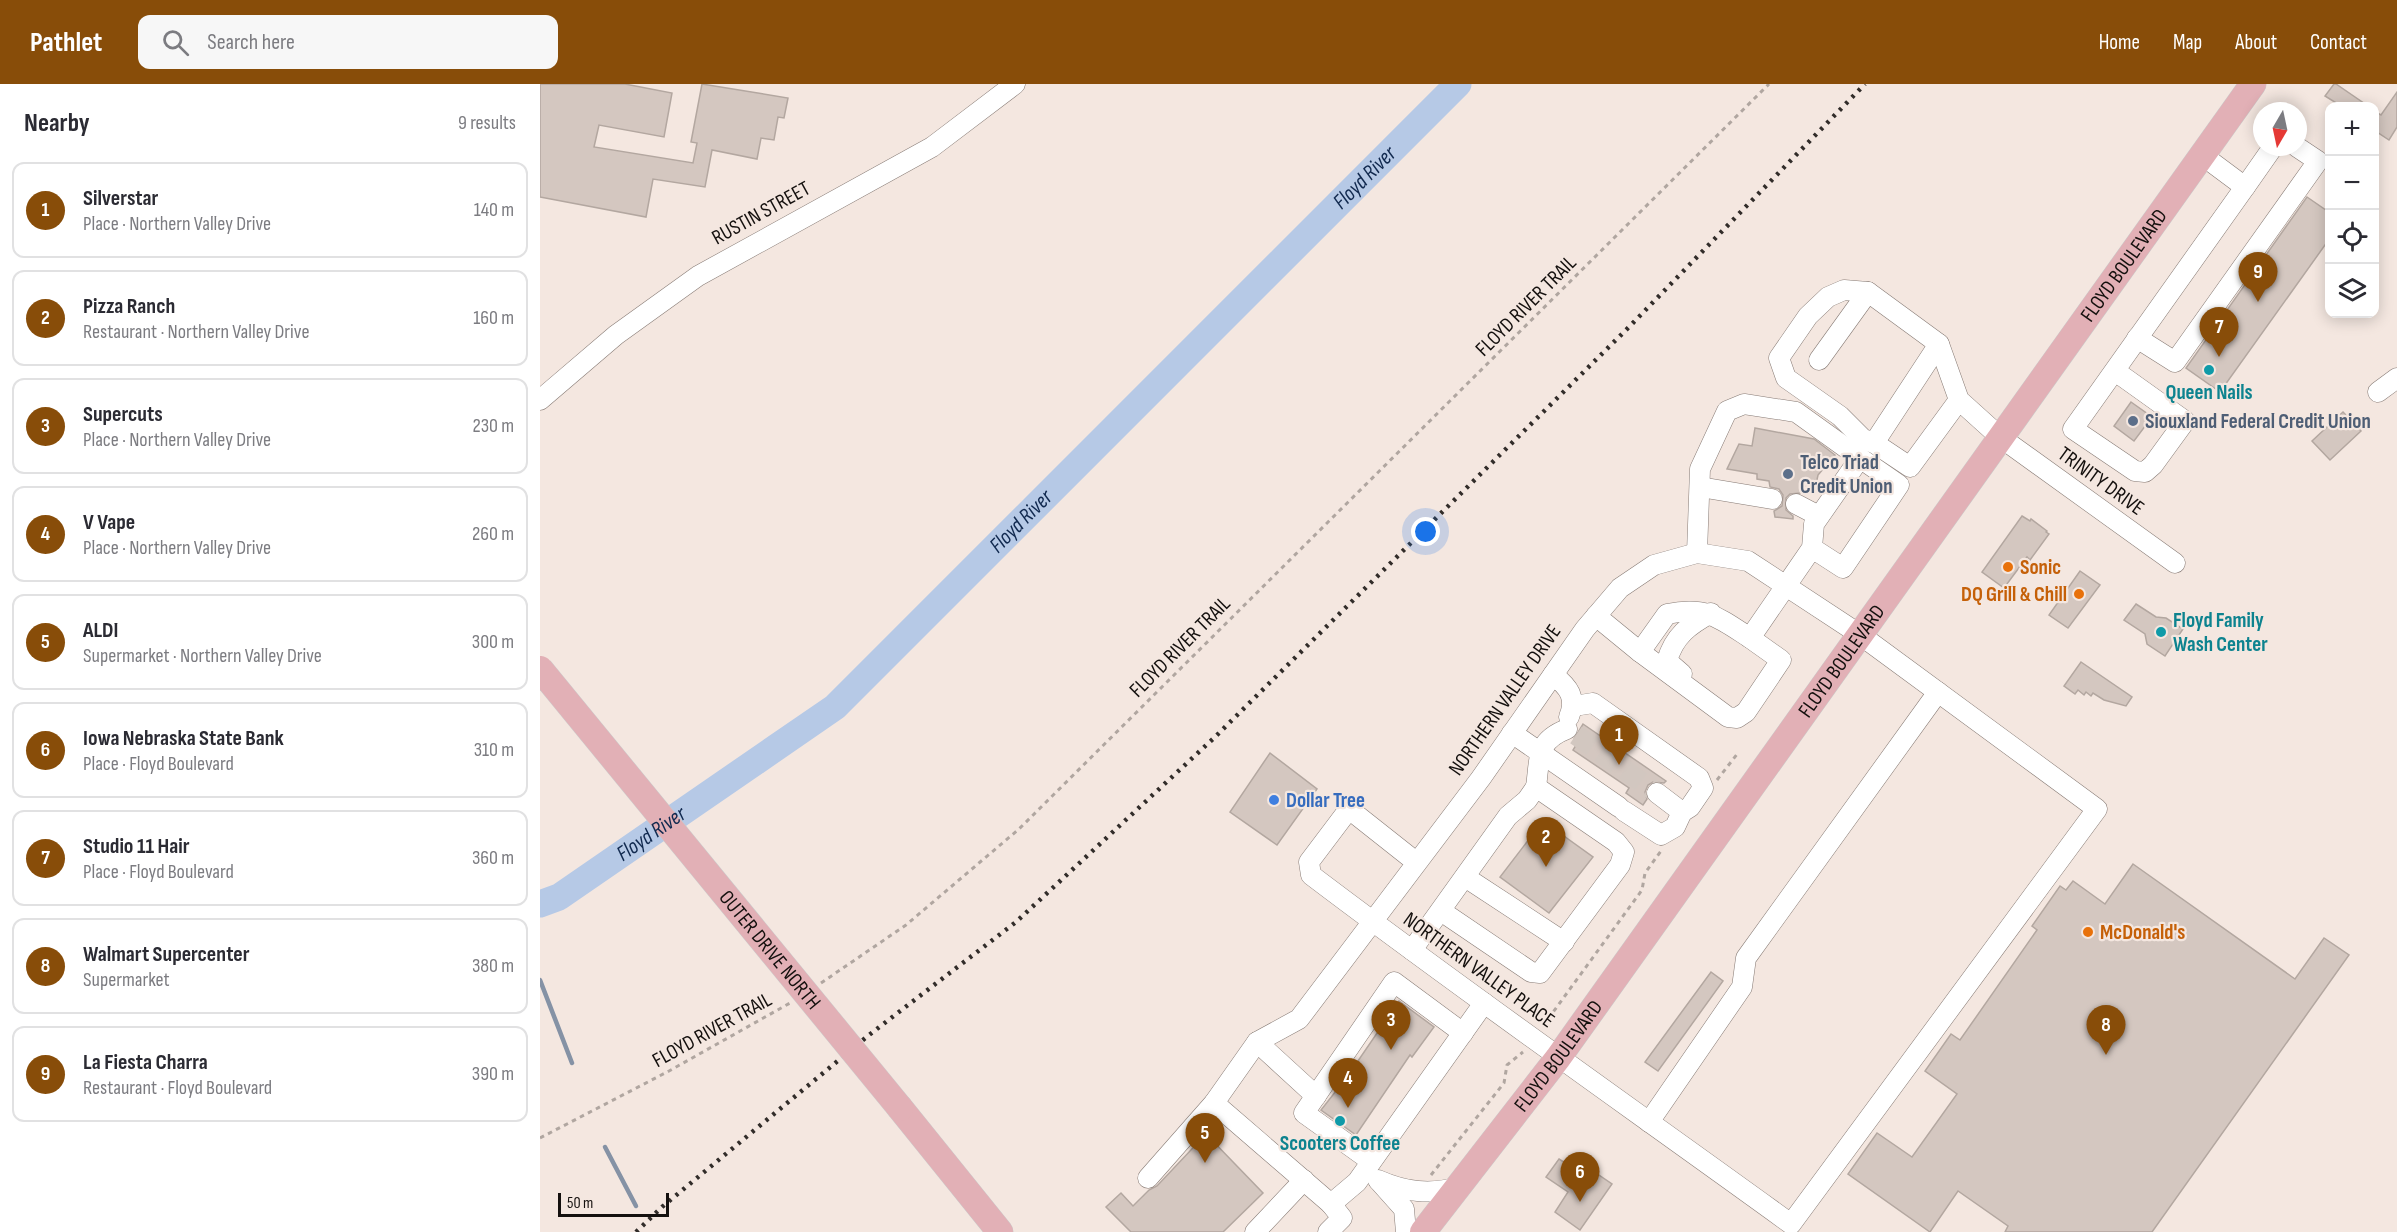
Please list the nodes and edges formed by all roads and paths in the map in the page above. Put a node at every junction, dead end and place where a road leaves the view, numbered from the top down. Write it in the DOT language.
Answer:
graph roads {
  1 [pos="1015,84"];
  2 [pos="1769,84"];
  3 [pos="2253,84"];
  4 [pos="2307,154"];
  5 [pos="2202,155"];
  6 [pos="2267,156"];
  7 [pos="2245,187"];
  8 [pos="1868,292"];
  9 [pos="2137,338"];
  10 [pos="1939,344"];
  11 [pos="1819,360"];
  12 [pos="2115,371"];
  13 [pos="2397,378"];
  14 [pos="2378,392"];
  15 [pos="540,400"];
  16 [pos="1959,400"];
  17 [pos="2000,437"];
  18 [pos="1874,443"];
  19 [pos="1860,458"];
  20 [pos="1910,467"];
  21 [pos="1899,485"];
  22 [pos="1700,487"];
  23 [pos="1772,499"];
  24 [pos="1796,504"];
  25 [pos="1819,516"];
  26 [pos="1812,548"];
  27 [pos="1697,553"];
  28 [pos="2175,563"];
  29 [pos="1786,586"];
  30 [pos="1711,613"];
  31 [pos="1596,616"];
  32 [pos="1859,634"];
  33 [pos="1750,638"];
  34 [pos="1640,652"];
  35 [pos="540,669"];
  36 [pos="1553,675"];
  37 [pos="1938,692"];
  38 [pos="1574,706"];
  39 [pos="1746,712"];
  40 [pos="1512,733"];
  41 [pos="1539,752"];
  42 [pos="1738,753"];
  43 [pos="1708,780"];
  44 [pos="1536,787"];
  45 [pos="1657,794"];
  46 [pos="1682,812"];
  47 [pos="1666,846"];
  48 [pos="1416,862"];
  49 [pos="1465,877"];
  50 [pos="1441,911"];
  51 [pos="1371,921"];
  52 [pos="1564,942"];
  53 [pos="1412,950"];
  54 [pos="818,985"];
  55 [pos="798,998"];
  56 [pos="1484,1003"];
  57 [pos="1547,1020"];
  58 [pos="1463,1033"];
  59 [pos="1257,1042"];
  60 [pos="1525,1050"];
  61 [pos="1558,1058"];
  62 [pos="1316,1096"];
  63 [pos="1214,1103"];
  64 [pos="1649,1122"];
  65 [pos="540,1138"];
  66 [pos="1372,1170"];
  67 [pos="1431,1175"];
  68 [pos="1148,1178"];
  69 [pos="1304,1180"];
  70 [pos="1459,1187"];
  71 [pos="1331,1204"];
  72 [pos="1000,1232"];
  73 [pos="1255,1232"];
  74 [pos="1328,1232"];
  75 [pos="1406,1232"];
  76 [pos="1423,1232"];
  1 -- 15 [label="street, RUSTIN STREET"];
  2 -- 54 [label="path, FLOYD RIVER TRAIL"];
  3 -- 5 [label="main road, FLOYD BOULEVARD"];
  4 -- 9 [label="street"];
  5 -- 7 [label="street"];
  5 -- 17 [label="main road, FLOYD BOULEVARD"];
  6 -- 7 [label="street"];
  7 -- 9 [label="street"];
  8 -- 10 [label="street"];
  8 -- 11 [label="street"];
  8 -- 18 [label="street"];
  9 -- 12 [label="street"];
  10 -- 16 [label="street"];
  10 -- 18 [label="street"];
  12 -- 12 [label="street"];
  13 -- 14 [label="street"];
  16 -- 17 [label="street, TRINITY DRIVE"];
  16 -- 20 [label="street"];
  17 -- 28 [label="street, TRINITY DRIVE"];
  17 -- 32 [label="main road, FLOYD BOULEVARD"];
  18 -- 20 [label="street"];
  19 -- 21 [label="street"];
  19 -- 22 [label="street"];
  19 -- 25 [label="street"];
  20 -- 21 [label="street"];
  21 -- 26 [label="street"];
  22 -- 23 [label="street"];
  22 -- 27 [label="street"];
  24 -- 25 [label="street"];
  25 -- 26 [label="street"];
  26 -- 29 [label="street"];
  27 -- 29 [label="street, NORTHERN VALLEY DRIVE"];
  27 -- 31 [label="street, NORTHERN VALLEY DRIVE"];
  29 -- 32 [label="street, NORTHERN VALLEY DRIVE"];
  29 -- 33 [label="street"];
  30 -- 33 [label="street"];
  30 -- 34 [label="street"];
  30 -- 39 [label="street"];
  31 -- 34 [label="street"];
  31 -- 36 [label="street, NORTHERN VALLEY DRIVE"];
  32 -- 37 [label="street, NORTHERN VALLEY DRIVE"];
  32 -- 61 [label="main road, FLOYD BOULEVARD"];
  33 -- 39 [label="street"];
  34 -- 39 [label="street"];
  35 -- 72 [label="main road, OUTER DRIVE NORTH, bridge"];
  36 -- 38 [label="street"];
  36 -- 40 [label="street, NORTHERN VALLEY DRIVE"];
  37 -- 64 [label="street"];
  37 -- 64 [label="street, NORTHERN VALLEY DRIVE"];
  38 -- 41 [label="street"];
  38 -- 43 [label="street"];
  40 -- 41 [label="street"];
  40 -- 48 [label="street, NORTHERN VALLEY DRIVE"];
  41 -- 44 [label="street"];
  41 -- 46 [label="street"];
  42 -- 43 [label="path"];
  43 -- 46 [label="street"];
  44 -- 49 [label="street"];
  44 -- 52 [label="street"];
  45 -- 46 [label="street"];
  47 -- 57 [label="path"];
  48 -- 51 [label="street, NORTHERN VALLEY DRIVE"];
  48 -- 51 [label="street, NORTHERN VALLEY PLACE"];
  49 -- 50 [label="street"];
  49 -- 52 [label="street"];
  50 -- 52 [label="street"];
  50 -- 53 [label="street"];
  51 -- 53 [label="street, NORTHERN VALLEY PLACE"];
  51 -- 59 [label="street, NORTHERN VALLEY DRIVE"];
  53 -- 56 [label="street, NORTHERN VALLEY PLACE"];
  55 -- 65 [label="path, FLOYD RIVER TRAIL"];
  56 -- 58 [label="street"];
  56 -- 61 [label="street, NORTHERN VALLEY PLACE"];
  58 -- 62 [label="street"];
  58 -- 66 [label="street"];
  59 -- 62 [label="street"];
  59 -- 63 [label="street"];
  60 -- 67 [label="path"];
  61 -- 64 [label="street, NORTHERN VALLEY PLACE"];
  61 -- 70 [label="main road, FLOYD BOULEVARD"];
  62 -- 66 [label="street"];
  63 -- 68 [label="street"];
  63 -- 69 [label="street"];
  66 -- 70 [label="street"];
  66 -- 71 [label="street"];
  66 -- 75 [label="street"];
  69 -- 71 [label="street"];
  69 -- 73 [label="street"];
  70 -- 76 [label="main road, FLOYD BOULEVARD"];
  71 -- 74 [label="street"];
}
